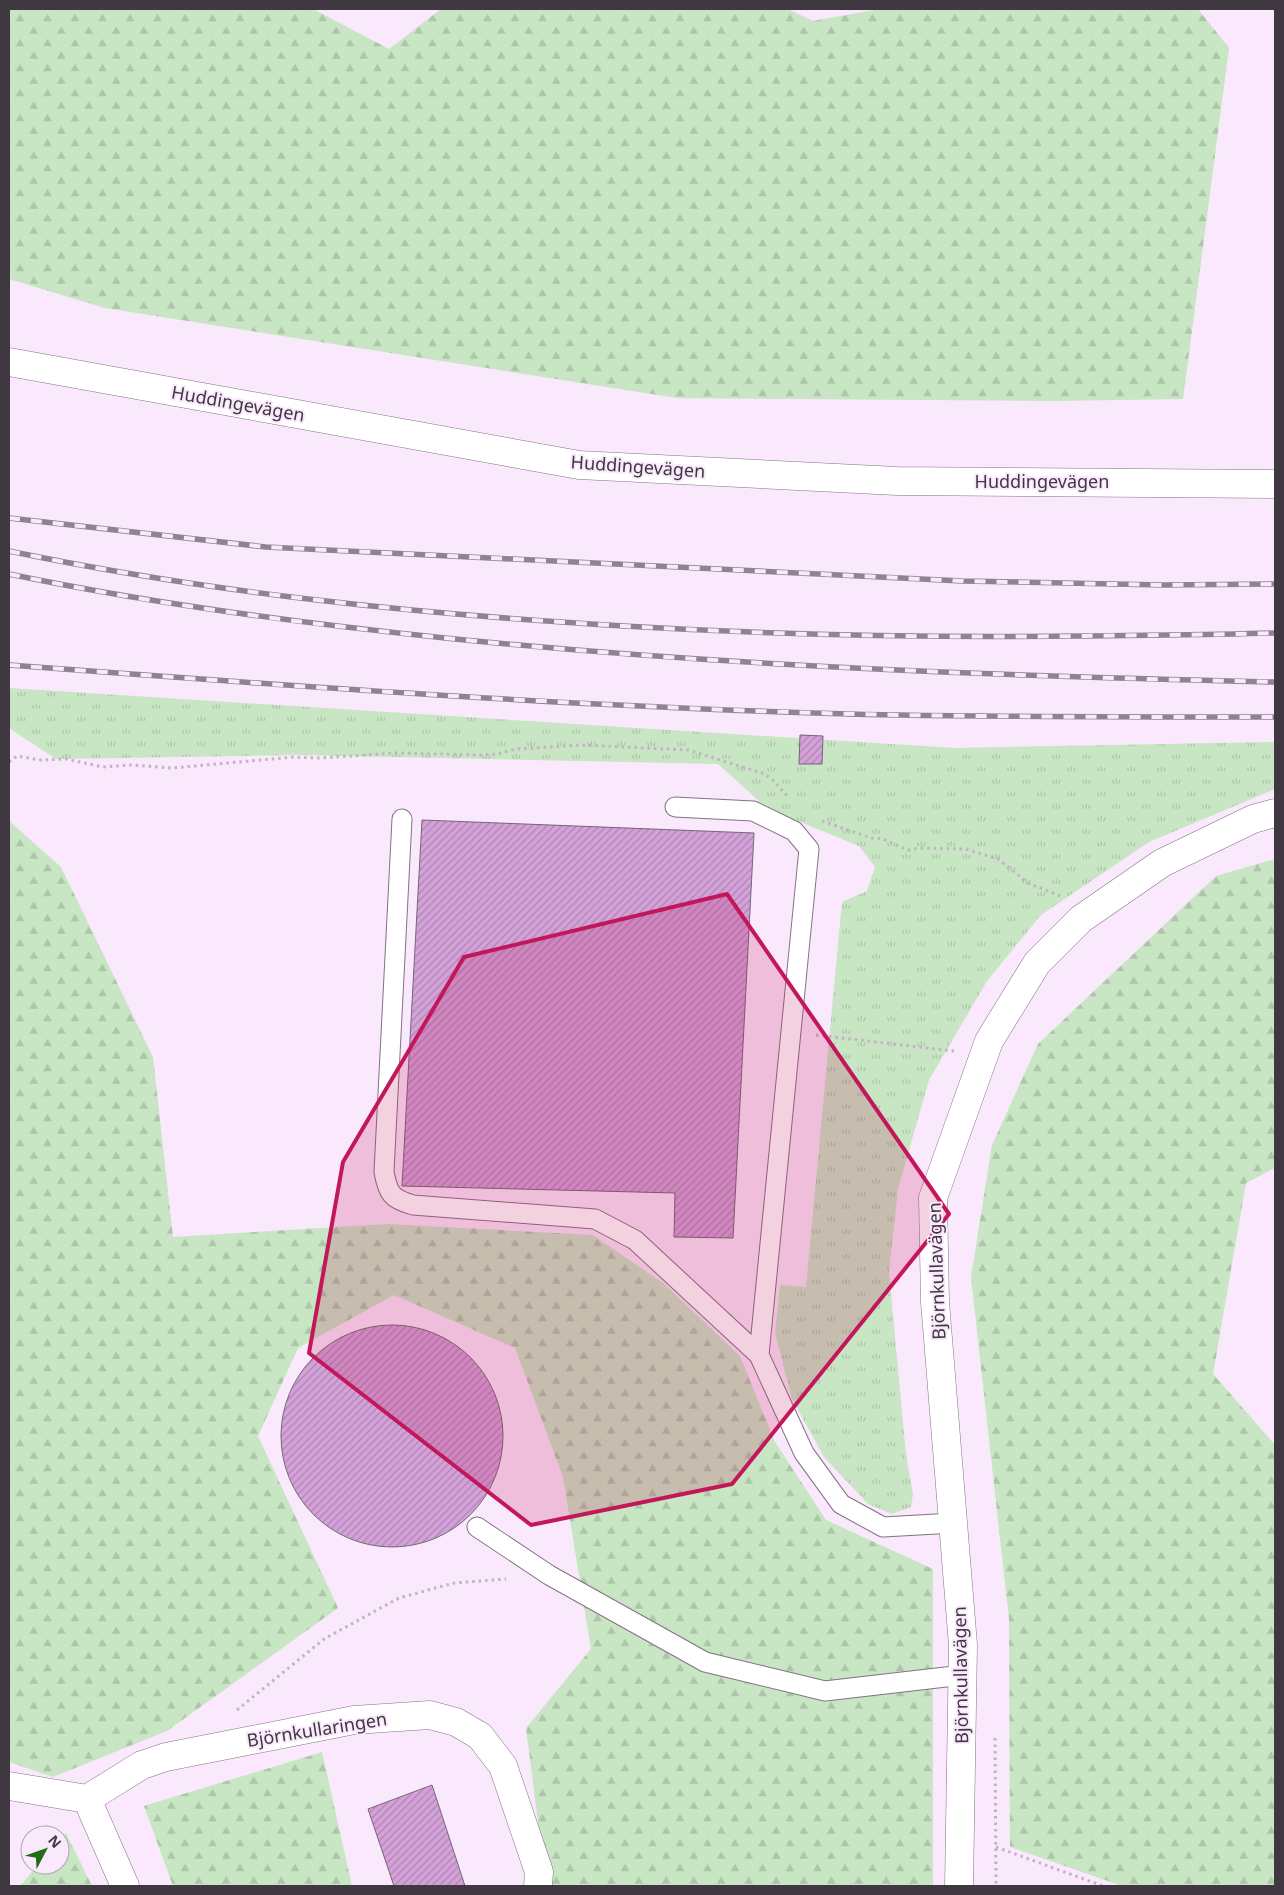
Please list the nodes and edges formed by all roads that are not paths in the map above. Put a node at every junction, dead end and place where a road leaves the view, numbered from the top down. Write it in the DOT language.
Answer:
graph roads {
  1 [pos="9,362"];
  2 [pos="1275,484"];
  3 [pos="675,807"];
  4 [pos="1275,814"];
  5 [pos="402,819"];
  6 [pos="758,1355"];
  7 [pos="954,1523"];
  8 [pos="477,1527"];
  9 [pos="962,1675"];
  10 [pos="9,1786"];
  11 [pos="87,1799"];
  12 [pos="126,1886"];
  13 [pos="538,1886"];
  14 [pos="959,1886"];
  1 -- 2 [label="street, Huddingevägen"];
  3 -- 6 [label="lane"];
  4 -- 7 [label="street, Björnkullavägen"];
  5 -- 6 [label="lane"];
  6 -- 7 [label="lane"];
  7 -- 9 [label="street, Björnkullavägen"];
  8 -- 9 [label="lane"];
  9 -- 14 [label="street, Björnkullavägen"];
  10 -- 11 [label="street"];
  11 -- 12 [label="street"];
  11 -- 13 [label="street, Björnkullaringen"];
}
